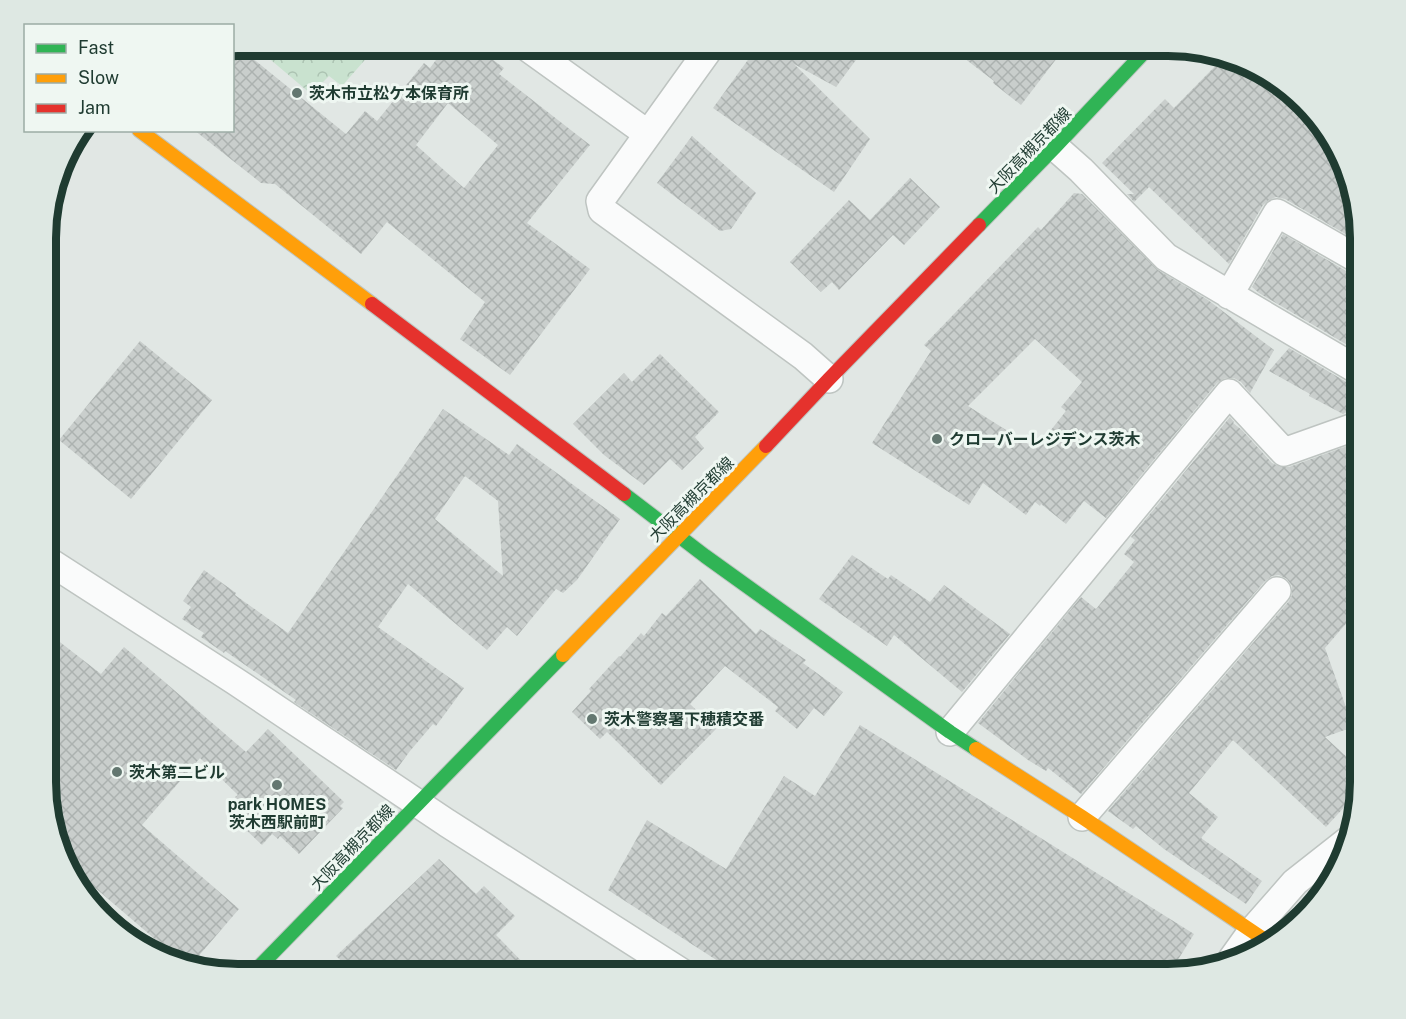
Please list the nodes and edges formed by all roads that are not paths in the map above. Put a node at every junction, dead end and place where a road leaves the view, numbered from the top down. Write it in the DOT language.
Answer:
graph roads {
  1 [pos="538,55"];
  2 [pos="704,55"];
  3 [pos="1141,56"];
  4 [pos="150,133"];
  5 [pos="648,134"];
  6 [pos="1055,147"];
  7 [pos="1350,255"];
  8 [pos="1229,295"];
  9 [pos="1350,366"];
  10 [pos="829,379"];
  11 [pos="1350,428"];
  12 [pos="678,536"];
  13 [pos="56,566"];
  14 [pos="1277,591"];
  15 [pos="950,732"];
  16 [pos="417,803"];
  17 [pos="1082,817"];
  18 [pos="1338,847"];
  19 [pos="1260,937"];
  20 [pos="263,963"];
  21 [pos="668,963"];
  1 -- 5 [label="street"];
  2 -- 5 [label="street"];
  3 -- 6 [label="street, 大阪高槻京都線"];
  4 -- 12 [label="street"];
  5 -- 10 [label="street"];
  6 -- 8 [label="street"];
  6 -- 10 [label="street, 大阪高槻京都線"];
  7 -- 8 [label="street"];
  8 -- 9 [label="street"];
  10 -- 12 [label="street, 大阪高槻京都線"];
  11 -- 15 [label="street"];
  12 -- 15 [label="street"];
  12 -- 16 [label="street, 大阪高槻京都線"];
  13 -- 16 [label="street"];
  14 -- 17 [label="street"];
  15 -- 17 [label="street"];
  16 -- 20 [label="street, 大阪高槻京都線"];
  16 -- 21 [label="street"];
  17 -- 19 [label="street"];
  18 -- 19 [label="street"];
}
